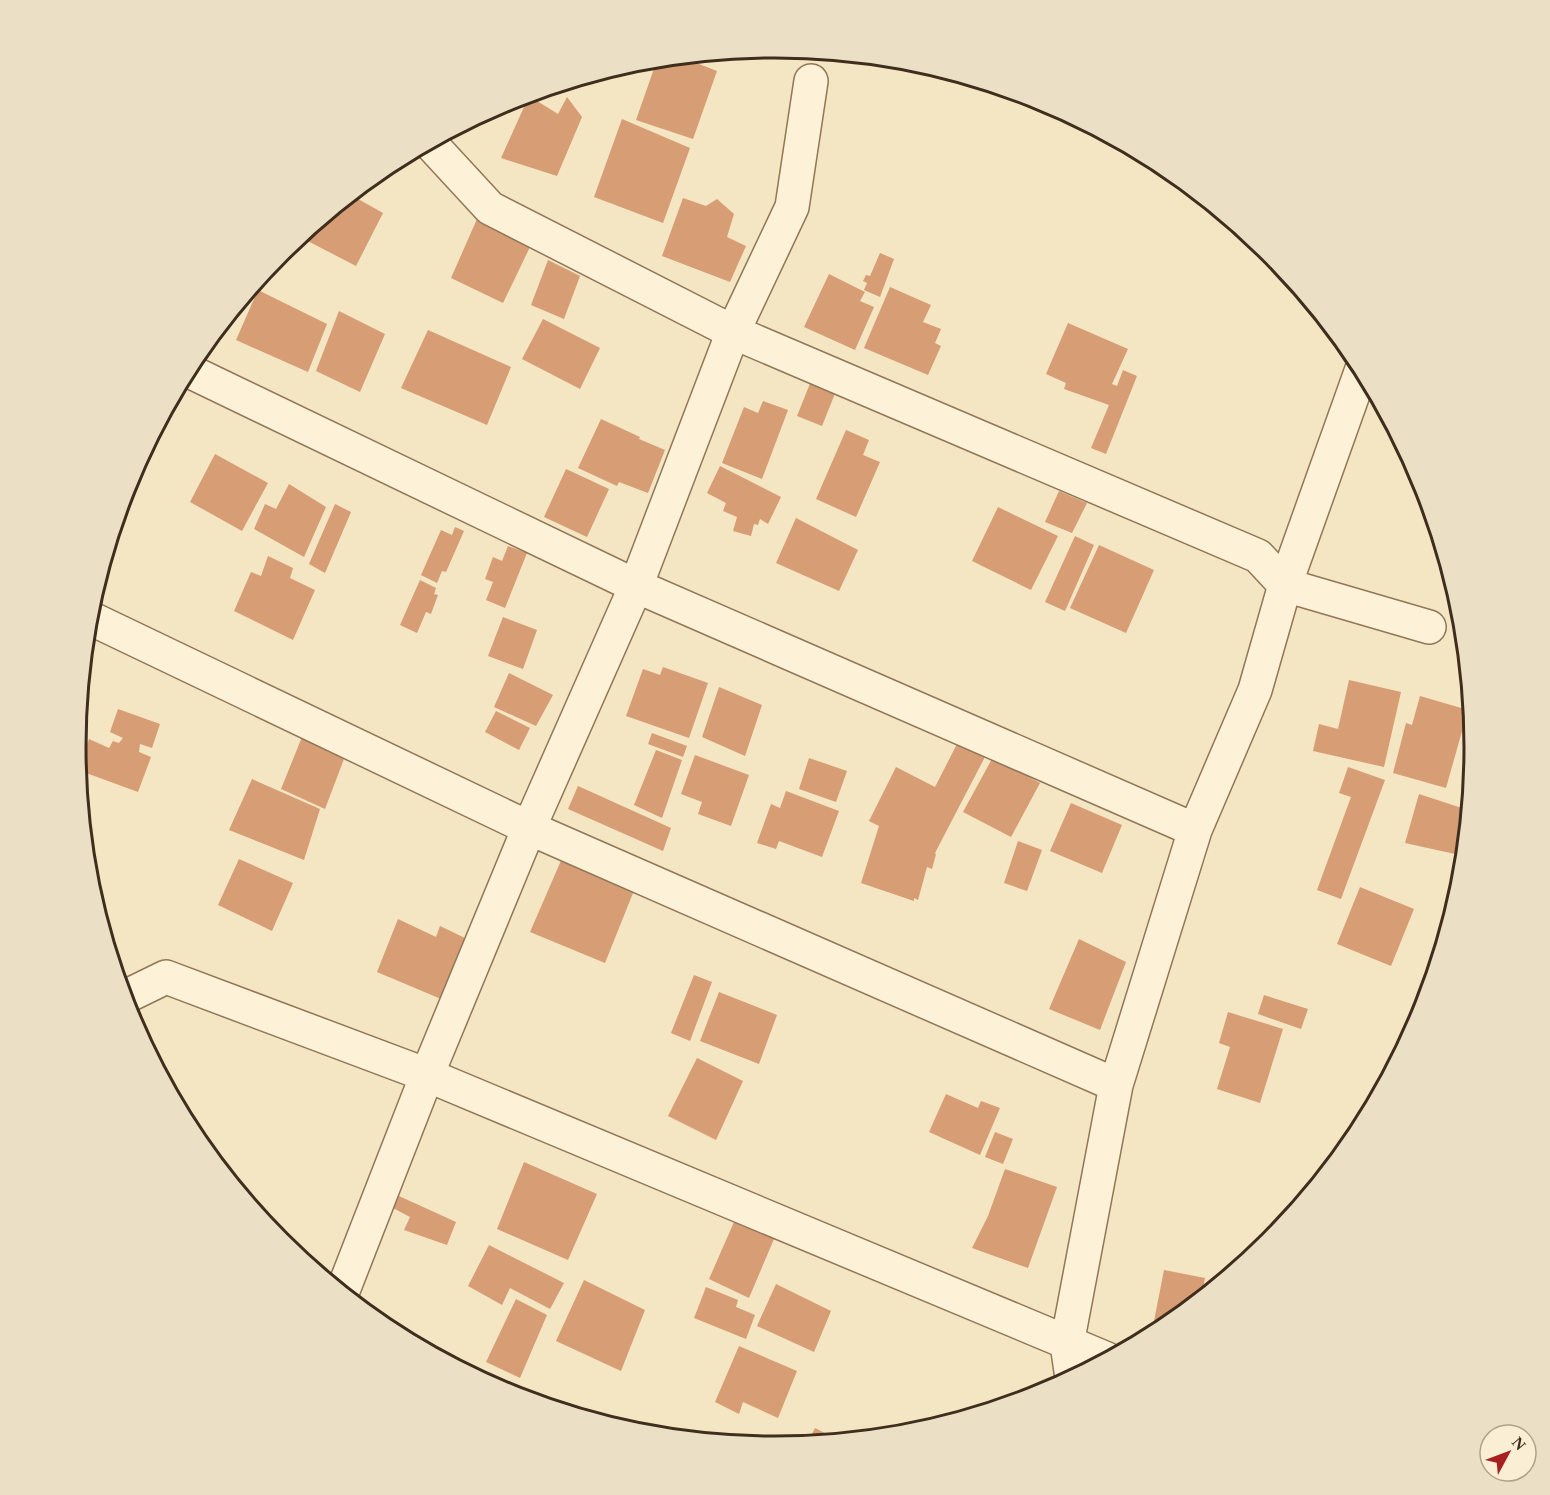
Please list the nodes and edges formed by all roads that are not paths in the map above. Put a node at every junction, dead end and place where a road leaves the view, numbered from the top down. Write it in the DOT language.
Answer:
graph roads {
  1 [pos="811,81"];
  2 [pos="435,148"];
  3 [pos="733,332"];
  4 [pos="196,374"];
  5 [pos="1358,381"];
  6 [pos="1285,585"];
  7 [pos="636,586"];
  8 [pos="98,622"];
  9 [pos="1429,627"];
  10 [pos="529,828"];
  11 [pos="1195,830"];
  12 [pos="132,994"];
  13 [pos="427,1075"];
  14 [pos="1116,1085"];
  15 [pos="345,1285"];
  16 [pos="1067,1344"];
  17 [pos="1098,1356"];
  18 [pos="1071,1369"];
  1 -- 3 [label="street"];
  2 -- 3 [label="street"];
  3 -- 6 [label="street"];
  3 -- 7 [label="street"];
  4 -- 7 [label="street"];
  5 -- 6 [label="street"];
  6 -- 9 [label="street"];
  6 -- 11 [label="street"];
  7 -- 10 [label="street"];
  7 -- 11 [label="street"];
  8 -- 10 [label="street"];
  10 -- 13 [label="street"];
  10 -- 14 [label="street"];
  11 -- 14 [label="street"];
  12 -- 13 [label="street"];
  13 -- 15 [label="street"];
  13 -- 16 [label="street"];
  14 -- 16 [label="street"];
  16 -- 17 [label="street"];
  16 -- 18 [label="street"];
}
